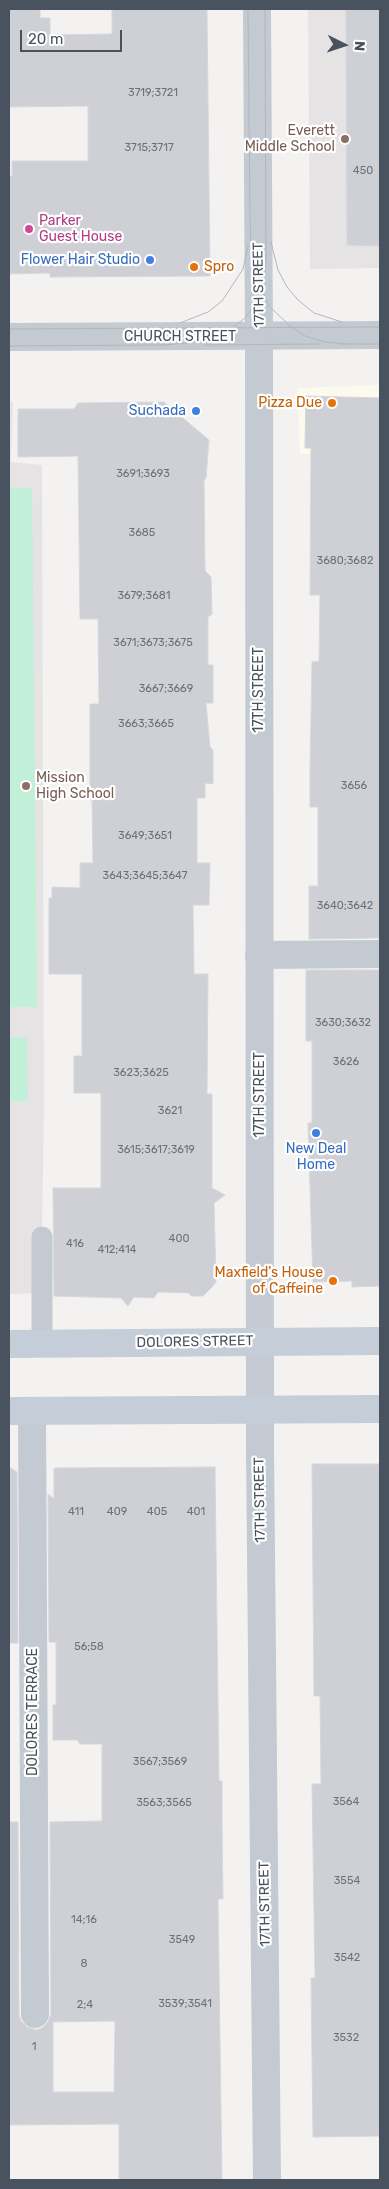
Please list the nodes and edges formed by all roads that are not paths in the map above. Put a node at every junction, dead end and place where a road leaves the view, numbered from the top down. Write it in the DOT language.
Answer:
graph roads {
  1 [pos="257,9"];
  2 [pos="380,335"];
  3 [pos="259,336"];
  4 [pos="9,337"];
  5 [pos="380,954"];
  6 [pos="259,955"];
  7 [pos="42,1237"];
  8 [pos="380,1341"];
  9 [pos="260,1342"];
  10 [pos="9,1344"];
  11 [pos="42,1344"];
  12 [pos="260,1409"];
  13 [pos="380,1409"];
  14 [pos="20,1411"];
  15 [pos="35,2014"];
  16 [pos="267,2180"];
  1 -- 3 [label="street, 17TH STREET"];
  2 -- 3 [label="street, CHURCH STREET"];
  3 -- 4 [label="street, CHURCH STREET"];
  3 -- 6 [label="street, 17TH STREET"];
  5 -- 6 [label="street"];
  6 -- 9 [label="street, 17TH STREET"];
  7 -- 11 [label="lane"];
  8 -- 9 [label="main road, DOLORES STREET"];
  9 -- 11 [label="main road, DOLORES STREET"];
  9 -- 12 [label="street, 17TH STREET"];
  10 -- 11 [label="main road, DOLORES STREET"];
  12 -- 13 [label="main road"];
  12 -- 14 [label="main road"];
  12 -- 16 [label="street, 17TH STREET"];
  14 -- 15 [label="street, DOLORES TERRACE"];
}
